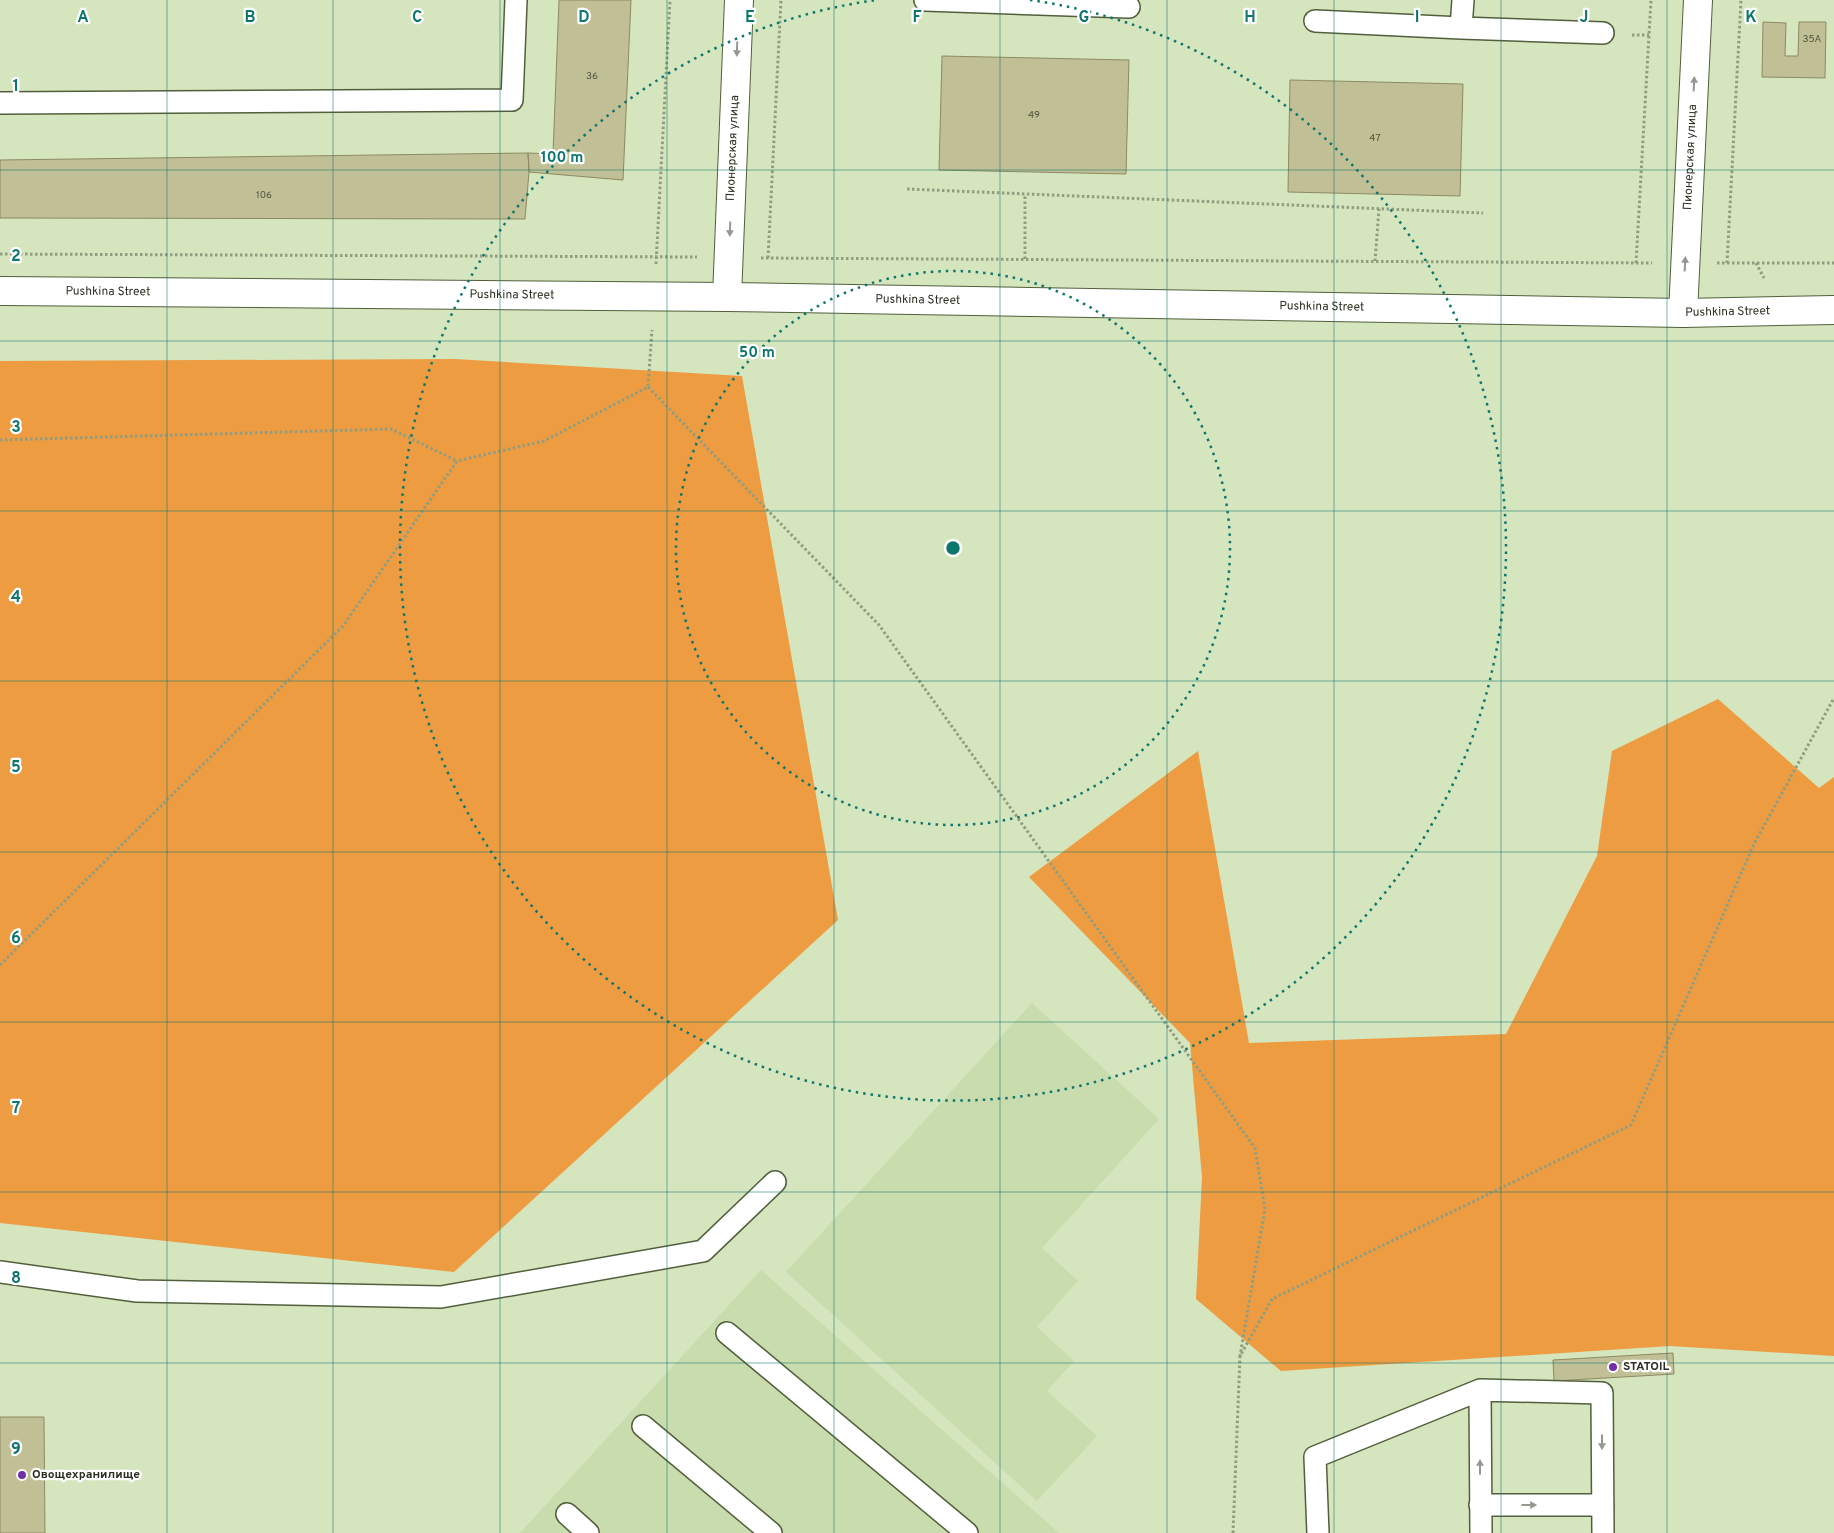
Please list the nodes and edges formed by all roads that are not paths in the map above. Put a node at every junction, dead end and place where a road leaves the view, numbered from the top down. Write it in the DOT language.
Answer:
graph roads {
  1 [pos="516,0"];
  2 [pos="739,0"];
  3 [pos="925,0"];
  4 [pos="1463,0"];
  5 [pos="1698,0"];
  6 [pos="1129,8"];
  7 [pos="1315,21"];
  8 [pos="1461,28"];
  9 [pos="1603,33"];
  10 [pos="0,103"];
  11 [pos="0,291"];
  12 [pos="727,297"];
  13 [pos="1834,310"];
  14 [pos="1683,313"];
  15 [pos="775,1182"];
  16 [pos="0,1272"];
  17 [pos="727,1333"];
  18 [pos="1480,1390"];
  19 [pos="643,1426"];
  20 [pos="1480,1505"];
  21 [pos="1603,1505"];
  22 [pos="567,1514"];
  23 [pos="588,1533"];
  24 [pos="771,1533"];
  25 [pos="967,1533"];
  26 [pos="1318,1533"];
  27 [pos="1481,1533"];
  28 [pos="1603,1533"];
  1 -- 10 [label="lane"];
  2 -- 12 [label="street, Пионерская улица, one-way"];
  3 -- 6 [label="lane"];
  4 -- 8 [label="lane"];
  14 -- 5 [label="street, Пионерская улица, one-way"];
  7 -- 8 [label="lane"];
  8 -- 9 [label="lane"];
  11 -- 12 [label="street, Pushkina Street"];
  12 -- 14 [label="street, Pushkina Street"];
  13 -- 14 [label="street, Pushkina Street"];
  15 -- 16 [label="lane"];
  17 -- 25 [label="lane"];
  20 -- 18 [label="lane, one-way"];
  18 -- 21 [label="lane, one-way"];
  18 -- 26 [label="lane"];
  19 -- 24 [label="lane"];
  20 -- 21 [label="lane, one-way"];
  20 -- 27 [label="lane"];
  21 -- 28 [label="lane"];
  22 -- 23 [label="lane"];
}
